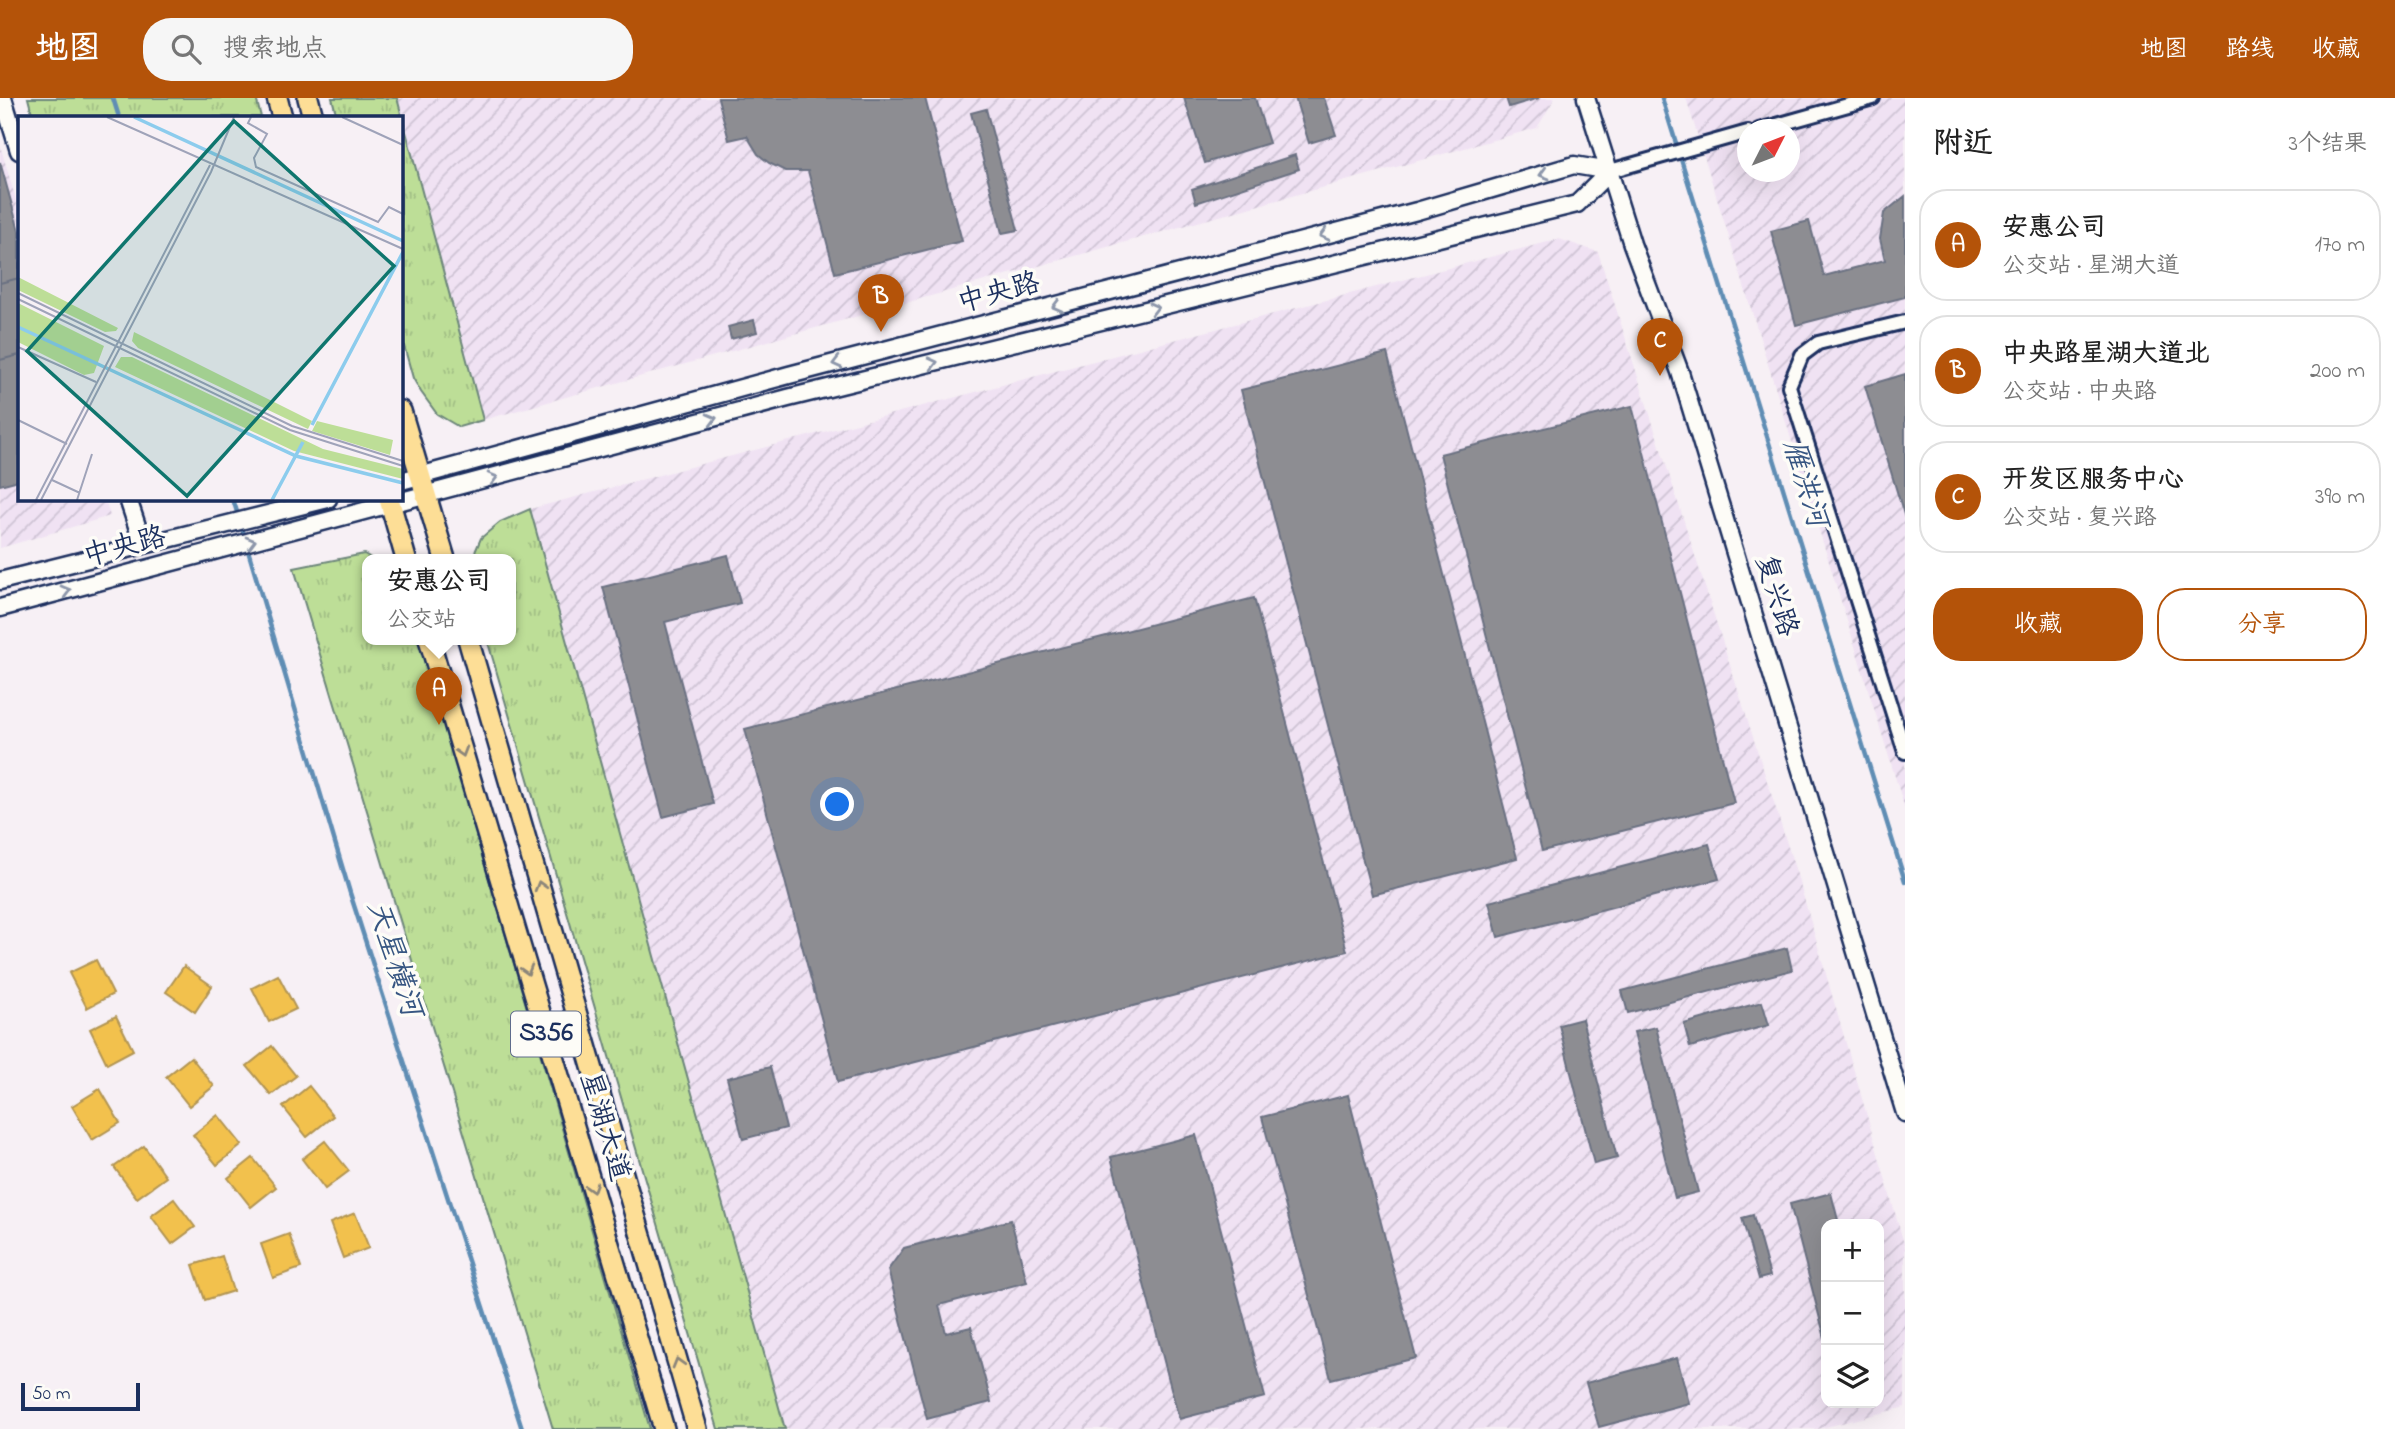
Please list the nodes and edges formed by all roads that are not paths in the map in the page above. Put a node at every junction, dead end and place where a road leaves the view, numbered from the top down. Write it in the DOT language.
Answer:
graph roads {
  1 [pos="3,98"];
  2 [pos="277,98"];
  3 [pos="307,98"];
  4 [pos="1586,98"];
  5 [pos="1872,98"];
  6 [pos="282,116"];
  7 [pos="313,116"];
  8 [pos="1798,119"];
  9 [pos="1737,135"];
  10 [pos="18,148"];
  11 [pos="1610,171"];
  12 [pos="1905,322"];
  13 [pos="402,414"];
  14 [pos="421,476"];
  15 [pos="402,481"];
  16 [pos="427,496"];
  17 [pos="402,499"];
  18 [pos="128,500"];
  19 [pos="324,500"];
  20 [pos="390,501"];
  21 [pos="142,544"];
  22 [pos="405,554"];
  23 [pos="444,554"];
  24 [pos="0,581"];
  25 [pos="0,608"];
  26 [pos="431,645"];
  27 [pos="470,645"];
  28 [pos="1905,752"];
  29 [pos="1905,1113"];
  30 [pos="664,1429"];
  31 [pos="697,1429"];
  1 -- 10 [label="street"];
  2 -- 6 [label="main road"];
  3 -- 7 [label="main road"];
  4 -- 11 [label="street, 复兴路"];
  5 -- 8 [label="street"];
  9 -- 11 [label="street"];
  11 -- 14 [label="street, 中央路, one-way"];
  16 -- 11 [label="street, 中央路, one-way"];
  11 -- 29 [label="street, 复兴路"];
  12 -- 28 [label="street"];
  13 -- 14 [label="main road"];
  14 -- 15 [label="street, 中央路"];
  14 -- 16 [label="main road"];
  16 -- 17 [label="street, 中央路"];
  16 -- 23 [label="main road"];
  18 -- 21 [label="street"];
  19 -- 21 [label="street, 中央路"];
  20 -- 22 [label="main road"];
  25 -- 20 [label="street, 中央路, one-way"];
  21 -- 24 [label="street, 中央路"];
  26 -- 30 [label="main road, 星湖大道 / S356, one-way"];
  31 -- 27 [label="main road, 星湖大道 / S356, one-way"];
}
